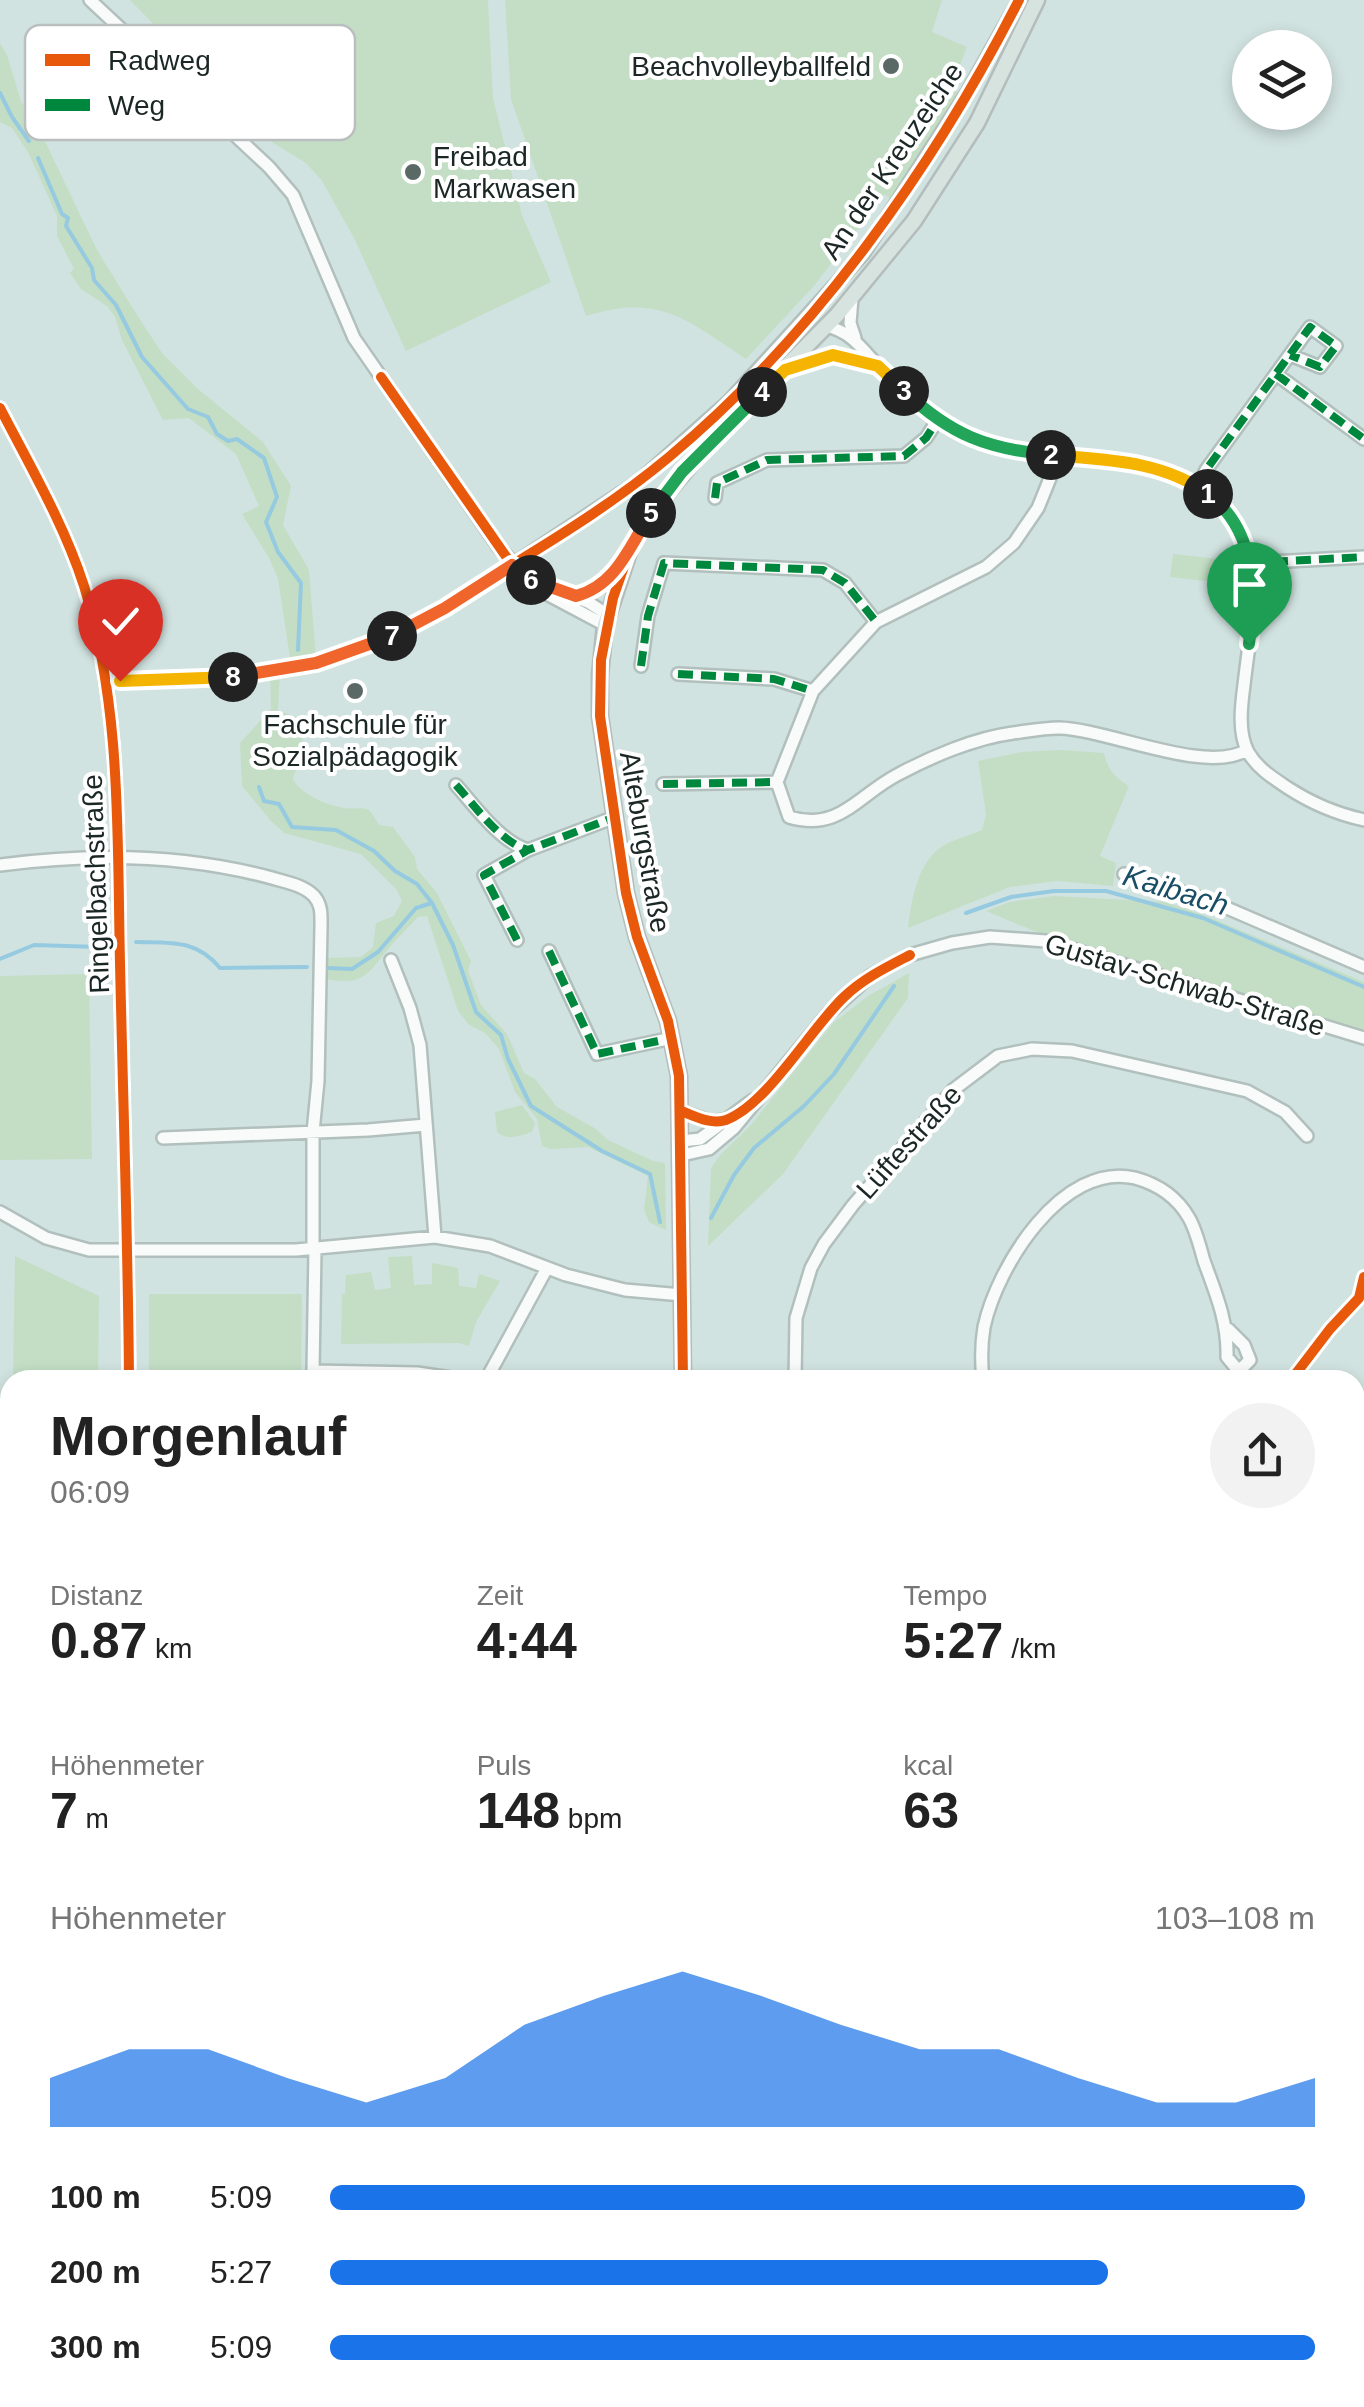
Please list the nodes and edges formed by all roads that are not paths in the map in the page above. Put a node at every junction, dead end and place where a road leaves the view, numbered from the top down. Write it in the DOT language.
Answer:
graph roads {
  1 [pos="90,0"];
  2 [pos="1019,0"];
  3 [pos="1037,0"];
  4 [pos="117,25"];
  5 [pos="241,140"];
  6 [pos="852,298"];
  7 [pos="826,326"];
  8 [pos="857,342"];
  9 [pos="1290,355"];
  10 [pos="878,366"];
  11 [pos="785,370"];
  12 [pos="1276,374"];
  13 [pos="0,408"];
  14 [pos="937,421"];
  15 [pos="1364,439"];
  16 [pos="1059,456"];
  17 [pos="1198,486"];
  18 [pos="715,498"];
  19 [pos="630,549"];
  20 [pos="1364,557"];
  21 [pos="1250,563"];
  22 [pos="512,565"];
  23 [pos="526,577"];
  24 [pos="576,596"];
  25 [pos="607,620"];
  26 [pos="876,622"];
  27 [pos="641,666"];
  28 [pos="678,674"];
  29 [pos="106,681"];
  30 [pos="813,691"];
  31 [pos="1246,750"];
  32 [pos="777,782"];
  33 [pos="662,784"];
  34 [pos="456,785"];
  35 [pos="615,816"];
  36 [pos="1364,820"];
  37 [pos="528,850"];
  38 [pos="117,857"];
  39 [pos="0,865"];
  40 [pos="1124,874"];
  41 [pos="516,940"];
  42 [pos="548,951"];
  43 [pos="392,960"];
  44 [pos="1364,967"];
  45 [pos="672,1038"];
  46 [pos="1364,1038"];
  47 [pos="764,1092"];
  48 [pos="681,1111"];
  49 [pos="728,1119"];
  50 [pos="426,1125"];
  51 [pos="313,1132"];
  52 [pos="1308,1136"];
  53 [pos="163,1138"];
  54 [pos="682,1148"];
  55 [pos="0,1212"];
  56 [pos="434,1237"];
  57 [pos="128,1248"];
  58 [pos="314,1249"];
  59 [pos="547,1268"];
  60 [pos="682,1295"];
  61 [pos="1228,1329"];
  62 [pos="128,1370"];
  63 [pos="314,1370"];
  64 [pos="491,1370"];
  65 [pos="683,1370"];
  66 [pos="795,1370"];
  67 [pos="982,1370"];
  1 -- 4 [label="street"];
  2 -- 22 [label="street, An der Kreuzeiche"];
  3 -- 6 [label="main road, Alteburgstraße"];
  5 -- 22 [label="street"];
  6 -- 7 [label="main road, Alteburgstraße"];
  6 -- 8 [label="street"];
  7 -- 8 [label="street"];
  7 -- 11 [label="main road, Alteburgstraße"];
  8 -- 10 [label="street"];
  9 -- 12 [label="street"];
  10 -- 11 [label="street"];
  10 -- 14 [label="street"];
  11 -- 19 [label="main road, Alteburgstraße"];
  12 -- 15 [label="street"];
  12 -- 17 [label="street"];
  13 -- 29 [label="street, Ringelbachstraße"];
  14 -- 16 [label="street"];
  14 -- 18 [label="street"];
  16 -- 17 [label="street"];
  16 -- 26 [label="street"];
  17 -- 21 [label="street"];
  19 -- 24 [label="street"];
  19 -- 25 [label="main road, Alteburgstraße"];
  20 -- 21 [label="street"];
  21 -- 31 [label="street"];
  22 -- 23 [label="street"];
  22 -- 29 [label="street, An der Kreuzeiche"];
  23 -- 24 [label="street"];
  23 -- 25 [label="street"];
  24 -- 25 [label="street"];
  25 -- 35 [label="main road, Alteburgstraße"];
  26 -- 27 [label="street"];
  26 -- 30 [label="street"];
  28 -- 30 [label="street"];
  29 -- 38 [label="street, Ringelbachstraße"];
  30 -- 32 [label="street"];
  31 -- 32 [label="street"];
  31 -- 36 [label="street"];
  32 -- 33 [label="street"];
  34 -- 37 [label="street"];
  35 -- 37 [label="street, Alteburgstraße"];
  35 -- 45 [label="main road, Alteburgstraße"];
  37 -- 41 [label="street, Alteburgstraße"];
  38 -- 39 [label="street"];
  38 -- 51 [label="street"];
  38 -- 57 [label="street, Ringelbachstraße"];
  40 -- 44 [label="street"];
  42 -- 45 [label="street"];
  43 -- 50 [label="street"];
  45 -- 48 [label="main road, Alteburgstraße"];
  46 -- 47 [label="street, Gustav-Schwab-Straße"];
  47 -- 49 [label="street, Gustav-Schwab-Straße"];
  47 -- 54 [label="street, Gustav-Schwab-Straße"];
  48 -- 49 [label="street"];
  48 -- 54 [label="main road, Alteburgstraße"];
  49 -- 54 [label="street, Gustav-Schwab-Straße"];
  50 -- 51 [label="street"];
  50 -- 56 [label="street"];
  51 -- 53 [label="street"];
  51 -- 58 [label="street"];
  52 -- 66 [label="street, Lüftestraße"];
  54 -- 60 [label="main road, Alteburgstraße"];
  55 -- 57 [label="street"];
  56 -- 58 [label="street"];
  56 -- 59 [label="street"];
  57 -- 58 [label="street"];
  57 -- 62 [label="street, Ringelbachstraße"];
  58 -- 63 [label="street"];
  59 -- 60 [label="street"];
  59 -- 64 [label="street"];
  60 -- 65 [label="main road, Alteburgstraße"];
  61 -- 67 [label="street"];
}
